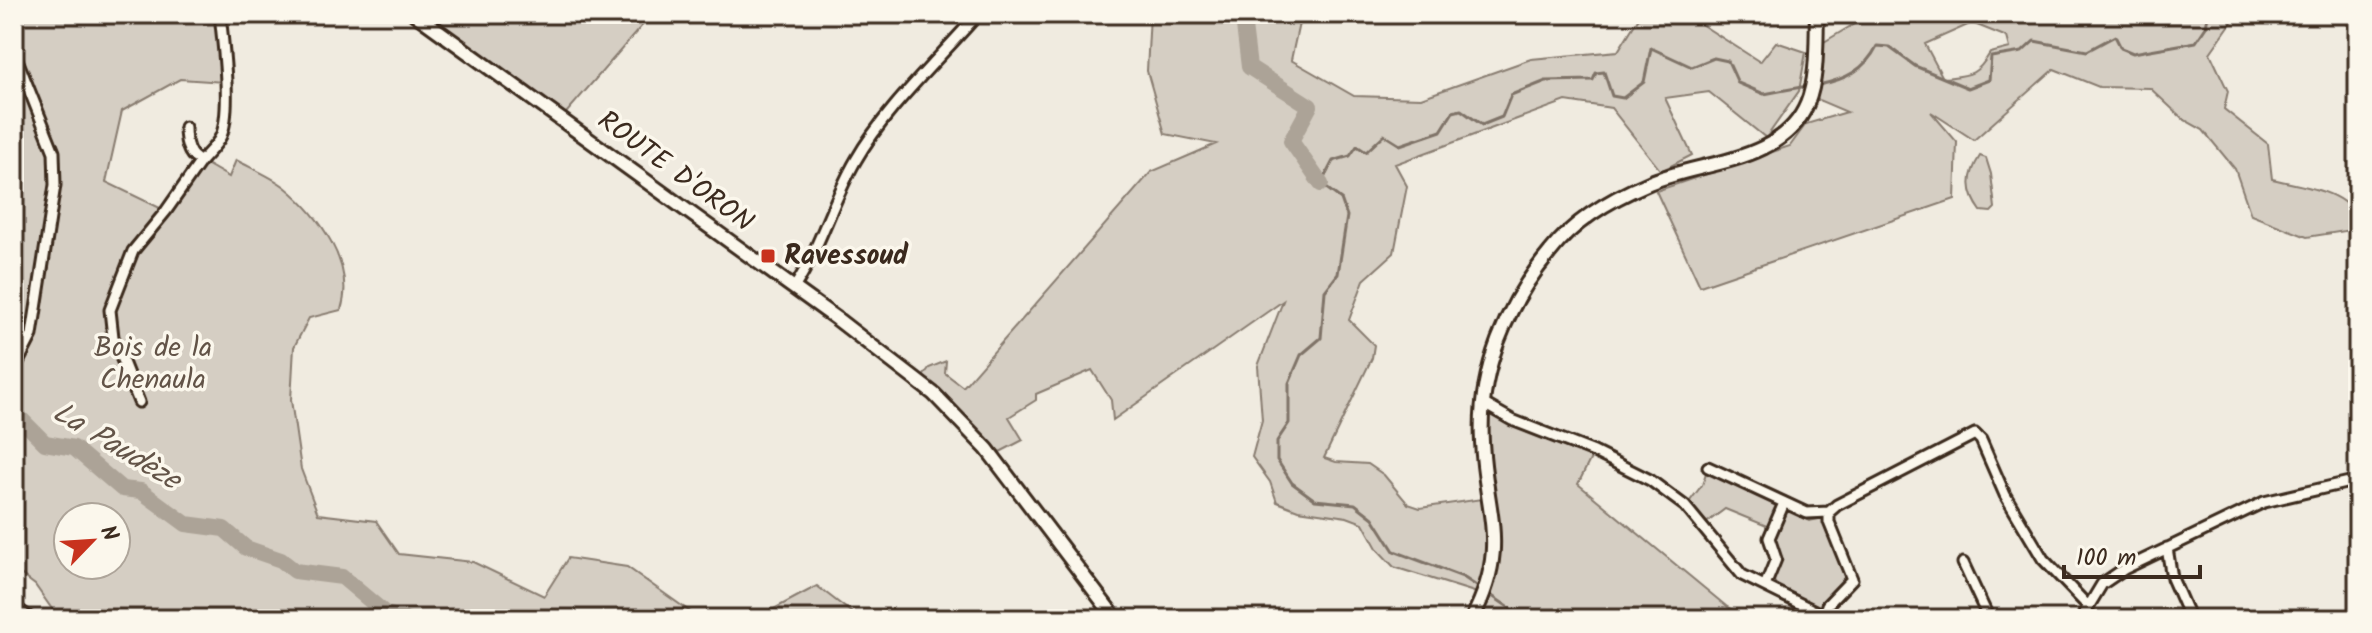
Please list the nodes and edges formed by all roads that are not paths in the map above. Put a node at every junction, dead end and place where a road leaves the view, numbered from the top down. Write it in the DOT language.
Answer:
graph roads {
  1 [pos="220,14"];
  2 [pos="415,14"];
  3 [pos="978,14"];
  4 [pos="1817,14"];
  5 [pos="14,52"];
  6 [pos="185,127"];
  7 [pos="201,161"];
  8 [pos="794,288"];
  9 [pos="14,370"];
  10 [pos="139,402"];
  11 [pos="1484,404"];
  12 [pos="1708,467"];
  13 [pos="2358,480"];
  14 [pos="1784,503"];
  15 [pos="1829,512"];
  16 [pos="2167,548"];
  17 [pos="1963,563"];
  18 [pos="1765,586"];
  19 [pos="14,606"];
  20 [pos="2088,606"];
  21 [pos="1823,617"];
  22 [pos="31,619"];
  23 [pos="1116,619"];
  24 [pos="1472,619"];
  25 [pos="1989,619"];
  26 [pos="2081,619"];
  27 [pos="2190,619"];
  1 -- 7 [label="street"];
  2 -- 8 [label="main road, ROUTE D'ORON"];
  3 -- 8 [label="street"];
  4 -- 11 [label="main road"];
  5 -- 9 [label="street"];
  6 -- 7 [label="street"];
  7 -- 10 [label="street"];
  8 -- 23 [label="main road, ROUTE D'ORON"];
  11 -- 18 [label="street"];
  11 -- 24 [label="main road"];
  12 -- 14 [label="street"];
  13 -- 16 [label="street"];
  14 -- 15 [label="street"];
  14 -- 18 [label="street"];
  15 -- 20 [label="street"];
  15 -- 21 [label="street"];
  16 -- 20 [label="street"];
  16 -- 27 [label="street"];
  17 -- 25 [label="street"];
  18 -- 21 [label="street"];
  19 -- 22 [label="street"];
  20 -- 26 [label="street"];
}
